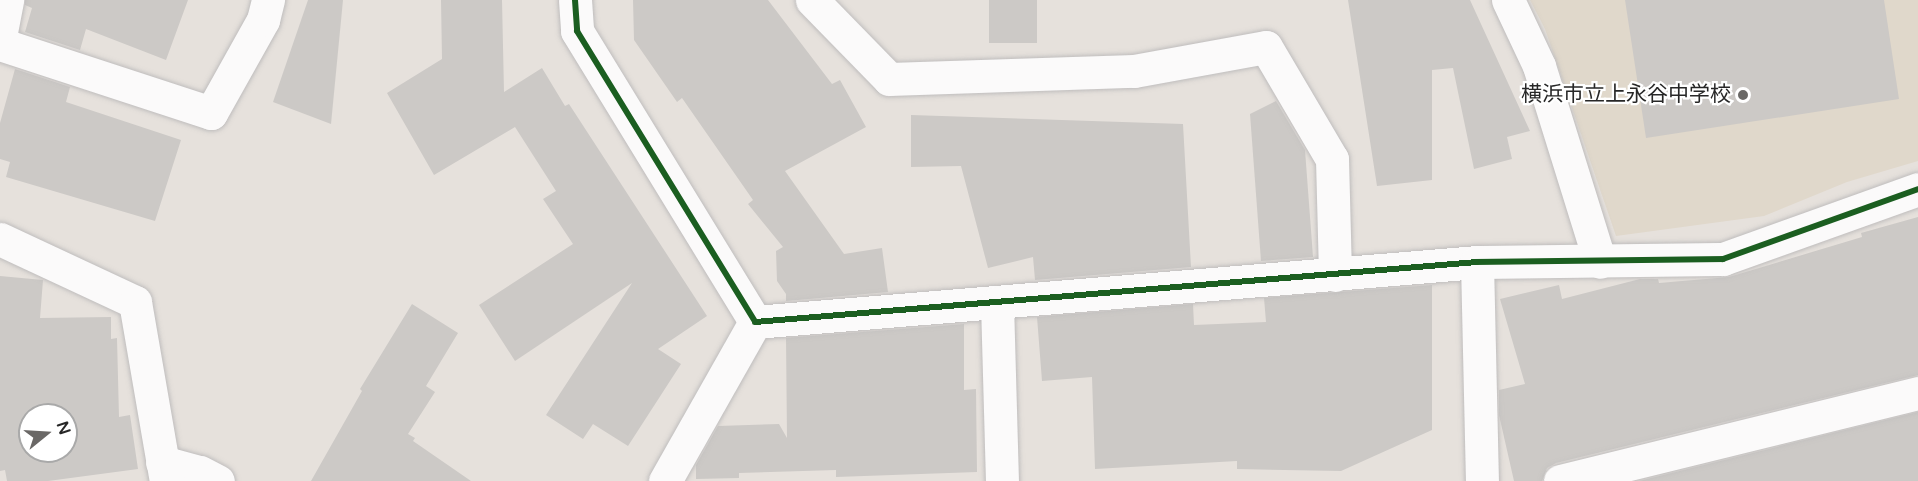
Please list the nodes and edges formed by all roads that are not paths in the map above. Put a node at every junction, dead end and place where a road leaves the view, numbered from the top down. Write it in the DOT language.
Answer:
graph roads {
  1 [pos="7,0"];
  2 [pos="268,0"];
  3 [pos="575,0"];
  4 [pos="812,0"];
  5 [pos="1508,0"];
  6 [pos="0,37"];
  7 [pos="0,44"];
  8 [pos="1918,189"];
  9 [pos="0,239"];
  10 [pos="1477,262"];
  11 [pos="1600,262"];
  12 [pos="1335,275"];
  13 [pos="998,303"];
  14 [pos="755,322"];
  15 [pos="1918,393"];
  16 [pos="164,471"];
  17 [pos="218,481"];
  18 [pos="665,481"];
  19 [pos="1002,481"];
  20 [pos="1482,481"];
  21 [pos="1560,481"];
  1 -- 6 [label="street"];
  2 -- 7 [label="street"];
  3 -- 14 [label="street"];
  4 -- 12 [label="street"];
  5 -- 11 [label="street"];
  8 -- 11 [label="street"];
  9 -- 16 [label="street"];
  10 -- 11 [label="street"];
  10 -- 12 [label="street"];
  10 -- 20 [label="street"];
  12 -- 13 [label="street"];
  13 -- 14 [label="street"];
  13 -- 19 [label="street"];
  14 -- 18 [label="street"];
  15 -- 21 [label="street"];
  16 -- 17 [label="street"];
}
